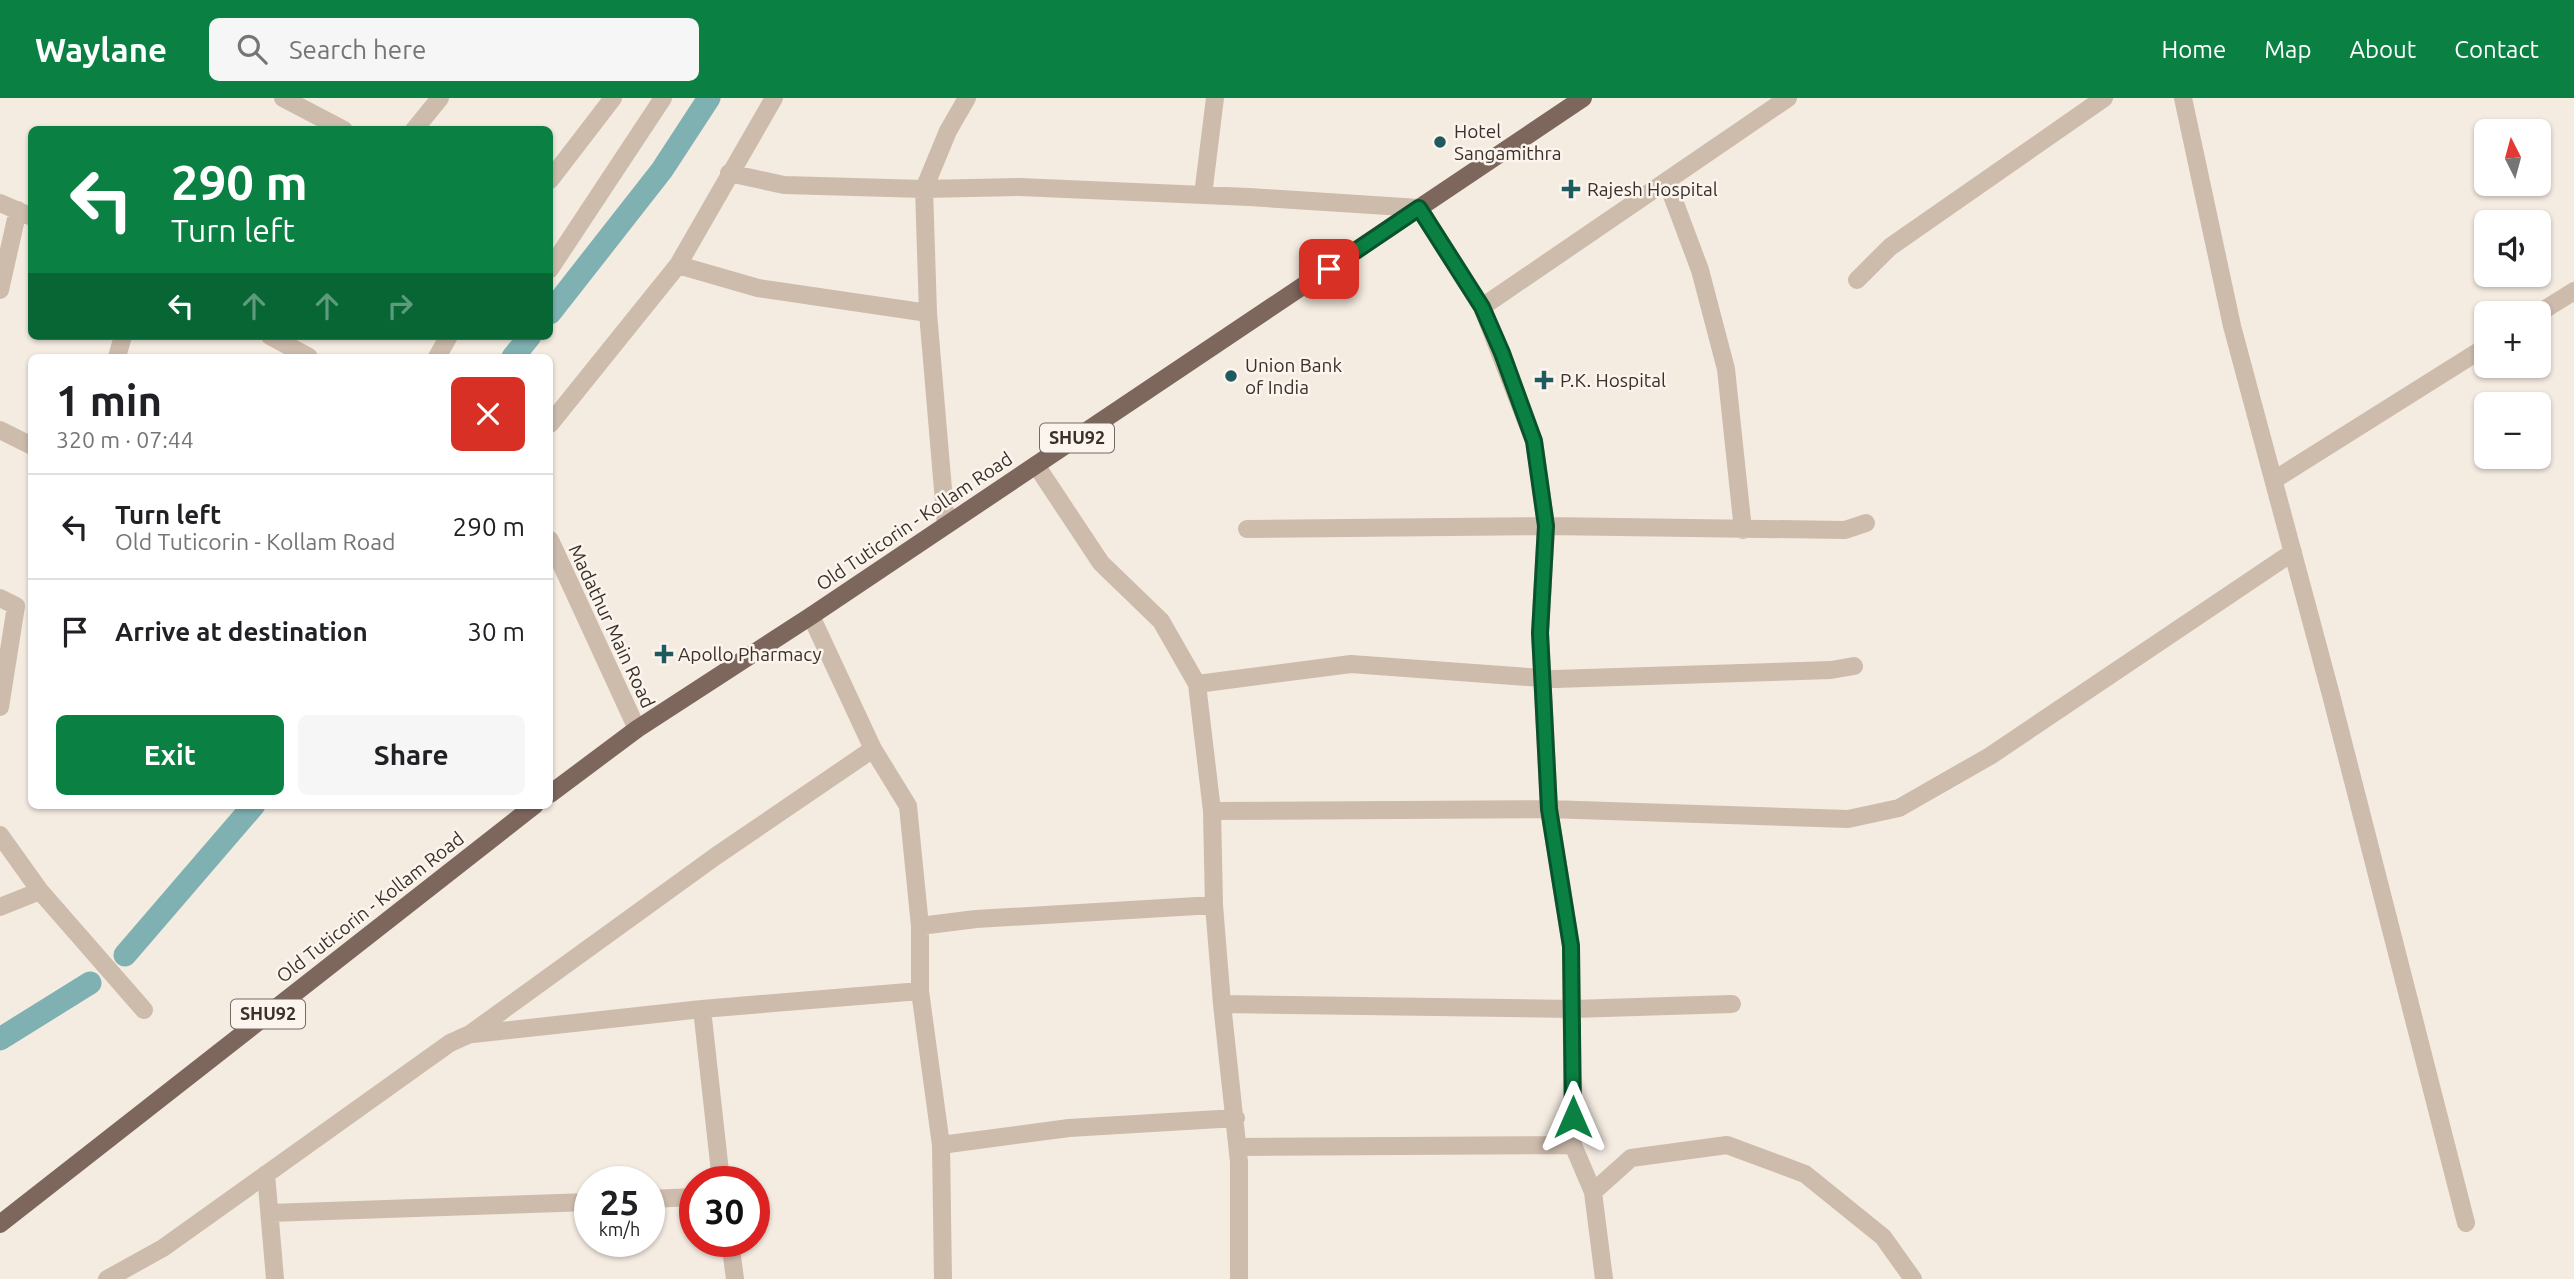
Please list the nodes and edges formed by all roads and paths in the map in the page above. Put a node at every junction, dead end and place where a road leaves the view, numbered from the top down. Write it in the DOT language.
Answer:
graph roads {
  1 [pos="283,98"];
  2 [pos="440,98"];
  3 [pos="613,98"];
  4 [pos="663,98"];
  5 [pos="774,98"];
  6 [pos="967,98"];
  7 [pos="1215,98"];
  8 [pos="1583,98"];
  9 [pos="1788,98"];
  10 [pos="2104,98"];
  11 [pos="2183,98"];
  12 [pos="336,126"];
  13 [pos="417,126"];
  14 [pos="729,173"];
  15 [pos="553,176"];
  16 [pos="1667,182"];
  17 [pos="924,189"];
  18 [pos="1203,195"];
  19 [pos="0,203"];
  20 [pos="1419,208"];
  21 [pos="25,214"];
  22 [pos="553,264"];
  23 [pos="678,265"];
  24 [pos="1857,280"];
  25 [pos="0,290"];
  26 [pos="2574,292"];
  27 [pos="2551,306"];
  28 [pos="1482,307"];
  29 [pos="928,313"];
  30 [pos="277,340"];
  31 [pos="303,354"];
  32 [pos="2474,354"];
  33 [pos="553,420"];
  34 [pos="0,430"];
  35 [pos="28,444"];
  36 [pos="1036,465"];
  37 [pos="2274,480"];
  38 [pos="1866,523"];
  39 [pos="946,525"];
  40 [pos="1546,526"];
  41 [pos="1247,529"];
  42 [pos="1743,530"];
  43 [pos="553,547"];
  44 [pos="2293,551"];
  45 [pos="0,597"];
  46 [pos="811,616"];
  47 [pos="1854,666"];
  48 [pos="1542,678"];
  49 [pos="1197,684"];
  50 [pos="0,707"];
  51 [pos="637,729"];
  52 [pos="873,749"];
  53 [pos="553,792"];
  54 [pos="530,809"];
  55 [pos="1549,809"];
  56 [pos="1212,811"];
  57 [pos="0,837"];
  58 [pos="40,891"];
  59 [pos="1214,905"];
  60 [pos="0,908"];
  61 [pos="920,926"];
  62 [pos="920,992"];
  63 [pos="1222,1004"];
  64 [pos="1732,1004"];
  65 [pos="702,1009"];
  66 [pos="1573,1009"];
  67 [pos="145,1010"];
  68 [pos="470,1034"];
  69 [pos="1236,1118"];
  70 [pos="1573,1144"];
  71 [pos="941,1145"];
  72 [pos="1238,1147"];
  73 [pos="719,1166"];
  74 [pos="266,1174"];
  75 [pos="1592,1192"];
  76 [pos="574,1203"];
  77 [pos="270,1213"];
  78 [pos="2466,1223"];
  79 [pos="0,1224"];
  80 [pos="732,1257"];
  81 [pos="107,1279"];
  82 [pos="275,1279"];
  83 [pos="735,1279"];
  84 [pos="943,1279"];
  85 [pos="1239,1279"];
  86 [pos="1604,1279"];
  87 [pos="1913,1279"];
  1 -- 12 [label="street"];
  2 -- 13 [label="street"];
  3 -- 15 [label="street"];
  4 -- 22 [label="street"];
  5 -- 14 [label="street"];
  6 -- 17 [label="street"];
  7 -- 18 [label="street"];
  8 -- 20 [label="main road, Old Tuticorin - Kollam Road / SHU92"];
  9 -- 16 [label="street"];
  10 -- 24 [label="street"];
  11 -- 37 [label="street"];
  14 -- 17 [label="street"];
  14 -- 23 [label="street"];
  16 -- 28 [label="street"];
  16 -- 42 [label="street"];
  17 -- 18 [label="street"];
  17 -- 29 [label="street"];
  18 -- 20 [label="street"];
  19 -- 21 [label="street"];
  20 -- 28 [label="street"];
  20 -- 36 [label="main road, Old Tuticorin - Kollam Road / SHU92"];
  21 -- 25 [label="street"];
  23 -- 29 [label="street"];
  23 -- 33 [label="street"];
  26 -- 27 [label="street"];
  28 -- 40 [label="street"];
  29 -- 39 [label="street"];
  30 -- 31 [label="street"];
  32 -- 37 [label="street"];
  34 -- 35 [label="street"];
  36 -- 39 [label="main road, Old Tuticorin - Kollam Road / SHU92"];
  36 -- 49 [label="street"];
  37 -- 44 [label="street"];
  38 -- 42 [label="street"];
  39 -- 46 [label="main road, Old Tuticorin - Kollam Road / SHU92"];
  40 -- 41 [label="street"];
  40 -- 42 [label="street"];
  40 -- 48 [label="street"];
  43 -- 51 [label="street, Madathur Main Road"];
  44 -- 55 [label="street"];
  44 -- 78 [label="street"];
  45 -- 50 [label="street"];
  46 -- 51 [label="main road, Old Tuticorin - Kollam Road / SHU92"];
  46 -- 52 [label="street"];
  47 -- 48 [label="street"];
  48 -- 49 [label="street"];
  48 -- 55 [label="street"];
  49 -- 56 [label="street"];
  51 -- 53 [label="main road, Old Tuticorin - Kollam Road / SHU92"];
  52 -- 61 [label="street"];
  52 -- 68 [label="street"];
  54 -- 79 [label="main road, Old Tuticorin - Kollam Road / SHU92"];
  55 -- 56 [label="street"];
  55 -- 66 [label="street"];
  56 -- 59 [label="street"];
  57 -- 58 [label="street"];
  58 -- 60 [label="street"];
  58 -- 67 [label="street"];
  59 -- 61 [label="street"];
  59 -- 63 [label="street"];
  61 -- 62 [label="street"];
  62 -- 65 [label="street"];
  62 -- 71 [label="street"];
  63 -- 66 [label="street"];
  63 -- 69 [label="street"];
  64 -- 66 [label="street"];
  65 -- 68 [label="street"];
  65 -- 73 [label="street"];
  66 -- 70 [label="street"];
  68 -- 74 [label="street"];
  69 -- 71 [label="street"];
  69 -- 72 [label="street"];
  70 -- 72 [label="street"];
  70 -- 75 [label="street"];
  71 -- 84 [label="street"];
  72 -- 85 [label="street"];
  74 -- 77 [label="street"];
  74 -- 81 [label="street"];
  75 -- 86 [label="street"];
  75 -- 87 [label="street"];
  76 -- 77 [label="street"];
  77 -- 82 [label="street"];
  80 -- 83 [label="street"];
}
